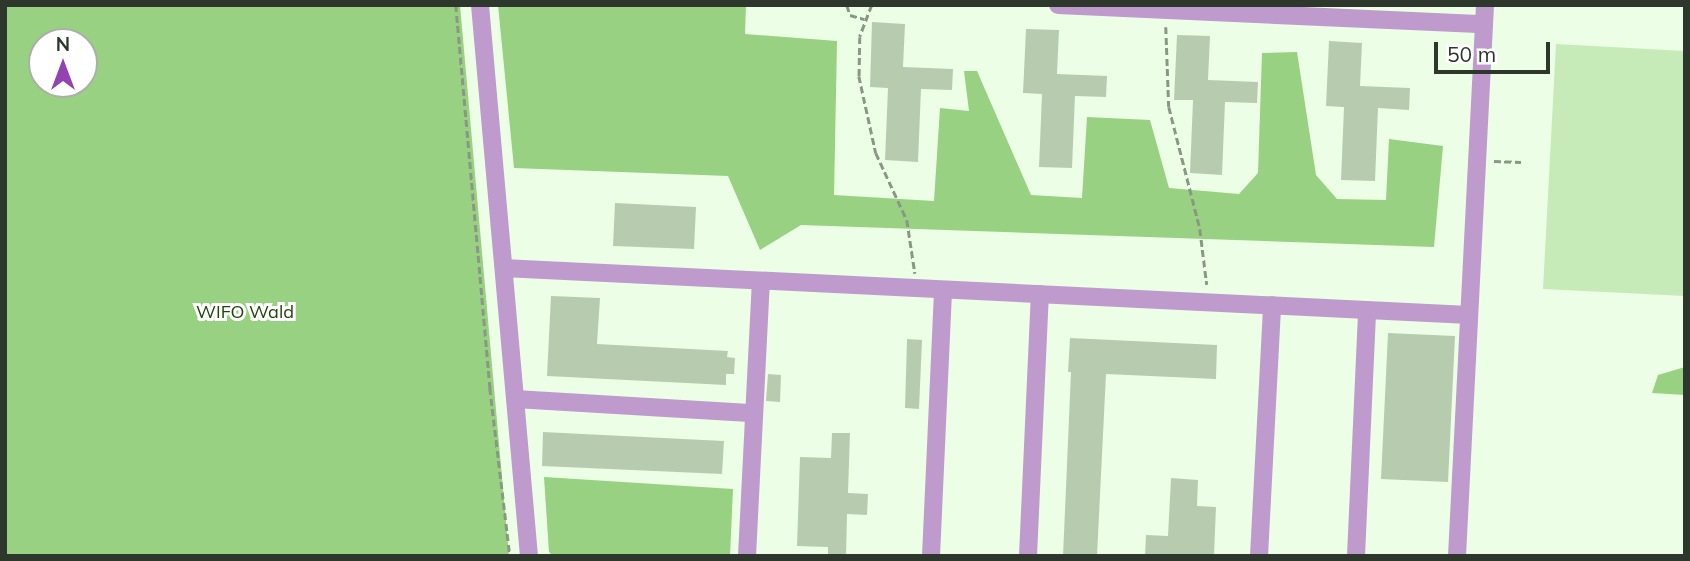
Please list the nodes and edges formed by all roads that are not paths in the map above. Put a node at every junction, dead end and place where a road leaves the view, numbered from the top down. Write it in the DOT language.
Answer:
graph roads {
  1 [pos="480,5"];
  2 [pos="1058,5"];
  3 [pos="1485,5"];
  4 [pos="1202,8"];
  5 [pos="1484,24"];
  6 [pos="504,268"];
  7 [pos="761,281"];
  8 [pos="943,290"];
  9 [pos="1040,294"];
  10 [pos="1272,305"];
  11 [pos="1367,310"];
  12 [pos="1469,315"];
  13 [pos="515,399"];
  14 [pos="754,413"];
  15 [pos="529,556"];
  16 [pos="747,556"];
  17 [pos="931,556"];
  18 [pos="1028,556"];
  19 [pos="1259,556"];
  20 [pos="1356,556"];
  21 [pos="1457,556"];
  1 -- 6 [label="lane"];
  2 -- 4 [label="lane"];
  3 -- 5 [label="lane"];
  4 -- 5 [label="lane"];
  5 -- 12 [label="lane"];
  6 -- 7 [label="lane"];
  6 -- 13 [label="lane"];
  7 -- 8 [label="lane"];
  7 -- 14 [label="lane"];
  8 -- 9 [label="lane"];
  8 -- 17 [label="lane"];
  9 -- 10 [label="lane"];
  9 -- 18 [label="lane"];
  10 -- 11 [label="lane"];
  10 -- 19 [label="lane"];
  11 -- 12 [label="lane"];
  11 -- 20 [label="lane"];
  12 -- 21 [label="lane"];
  13 -- 14 [label="lane"];
  13 -- 15 [label="lane"];
  14 -- 16 [label="lane"];
}
